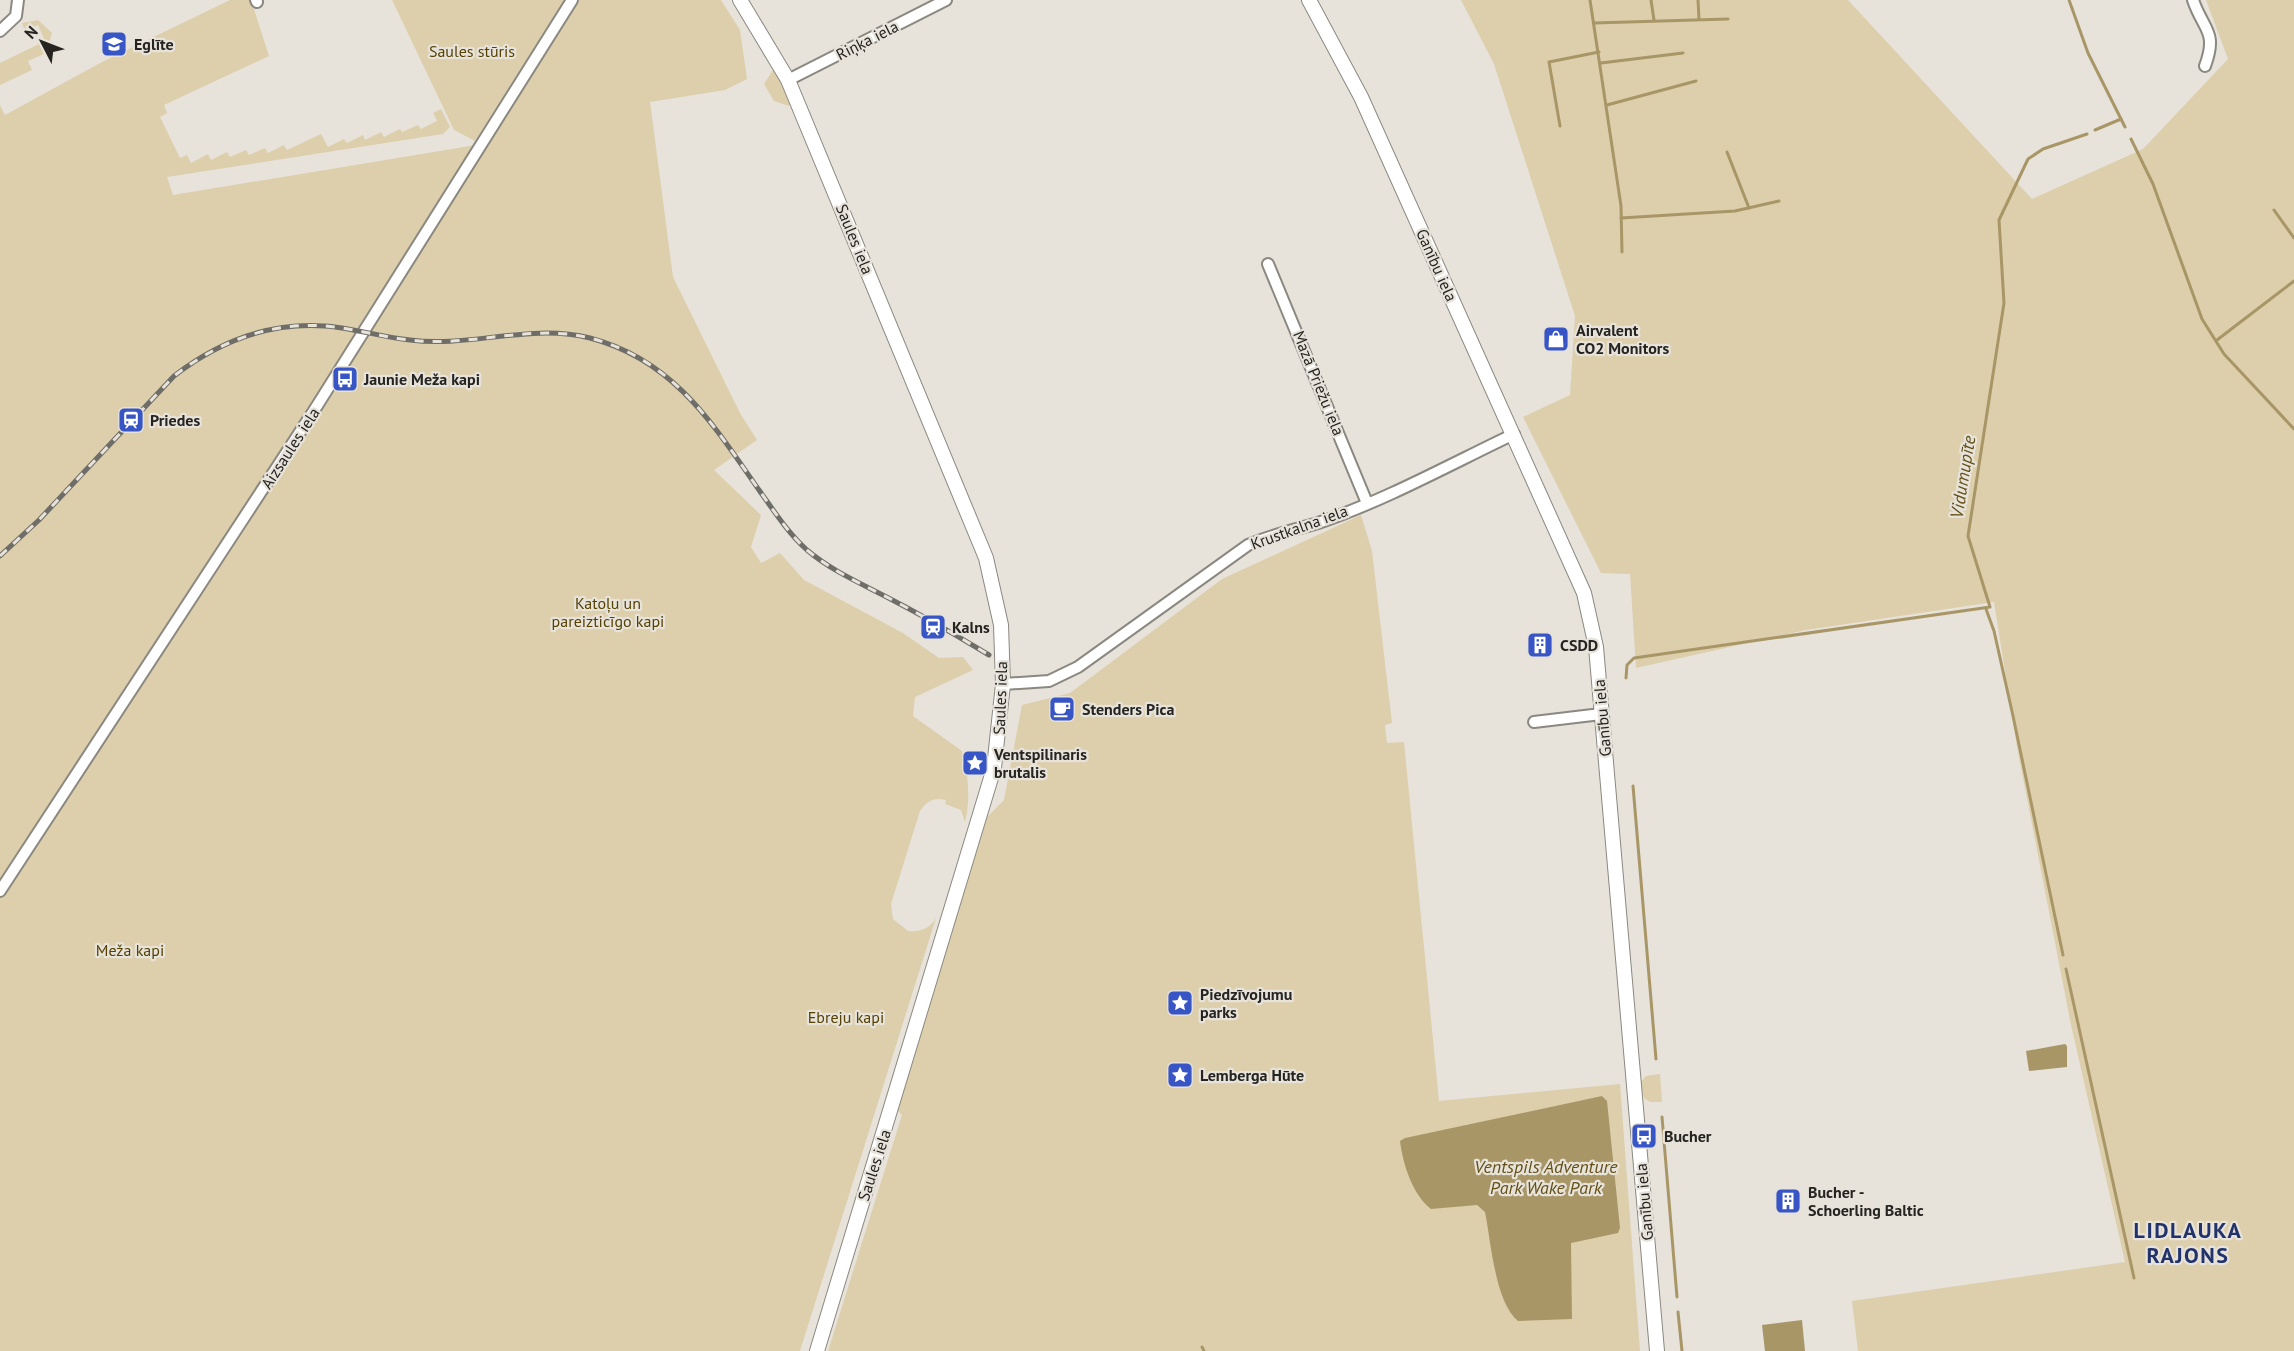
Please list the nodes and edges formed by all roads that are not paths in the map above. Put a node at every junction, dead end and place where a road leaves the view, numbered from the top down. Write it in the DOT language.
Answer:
graph roads {
  1 [pos="18,0"];
  2 [pos="572,0"];
  3 [pos="740,0"];
  4 [pos="1309,0"];
  5 [pos="2193,0"];
  6 [pos="942,1"];
  7 [pos="0,32"];
  8 [pos="2205,66"];
  9 [pos="788,80"];
  10 [pos="1268,264"];
  11 [pos="1514,434"];
  12 [pos="1367,503"];
  13 [pos="1003,684"];
  14 [pos="1602,714"];
  15 [pos="1534,722"];
  16 [pos="0,891"];
  17 [pos="817,1351"];
  18 [pos="1657,1351"];
  1 -- 7 [label="street"];
  2 -- 16 [label="street, Aizsaules iela"];
  3 -- 9 [label="street, Saules iela"];
  4 -- 11 [label="street, Ganību iela"];
  5 -- 8 [label="street"];
  6 -- 9 [label="street, Riņķa iela"];
  9 -- 13 [label="street, Saules iela"];
  10 -- 12 [label="street, Mazā Priežu iela"];
  11 -- 12 [label="street, Krustkalna iela"];
  11 -- 14 [label="street, Ganību iela"];
  12 -- 13 [label="street, Krustkalna iela"];
  13 -- 17 [label="street, Saules iela"];
  14 -- 15 [label="street"];
  14 -- 18 [label="street, Ganību iela"];
}
